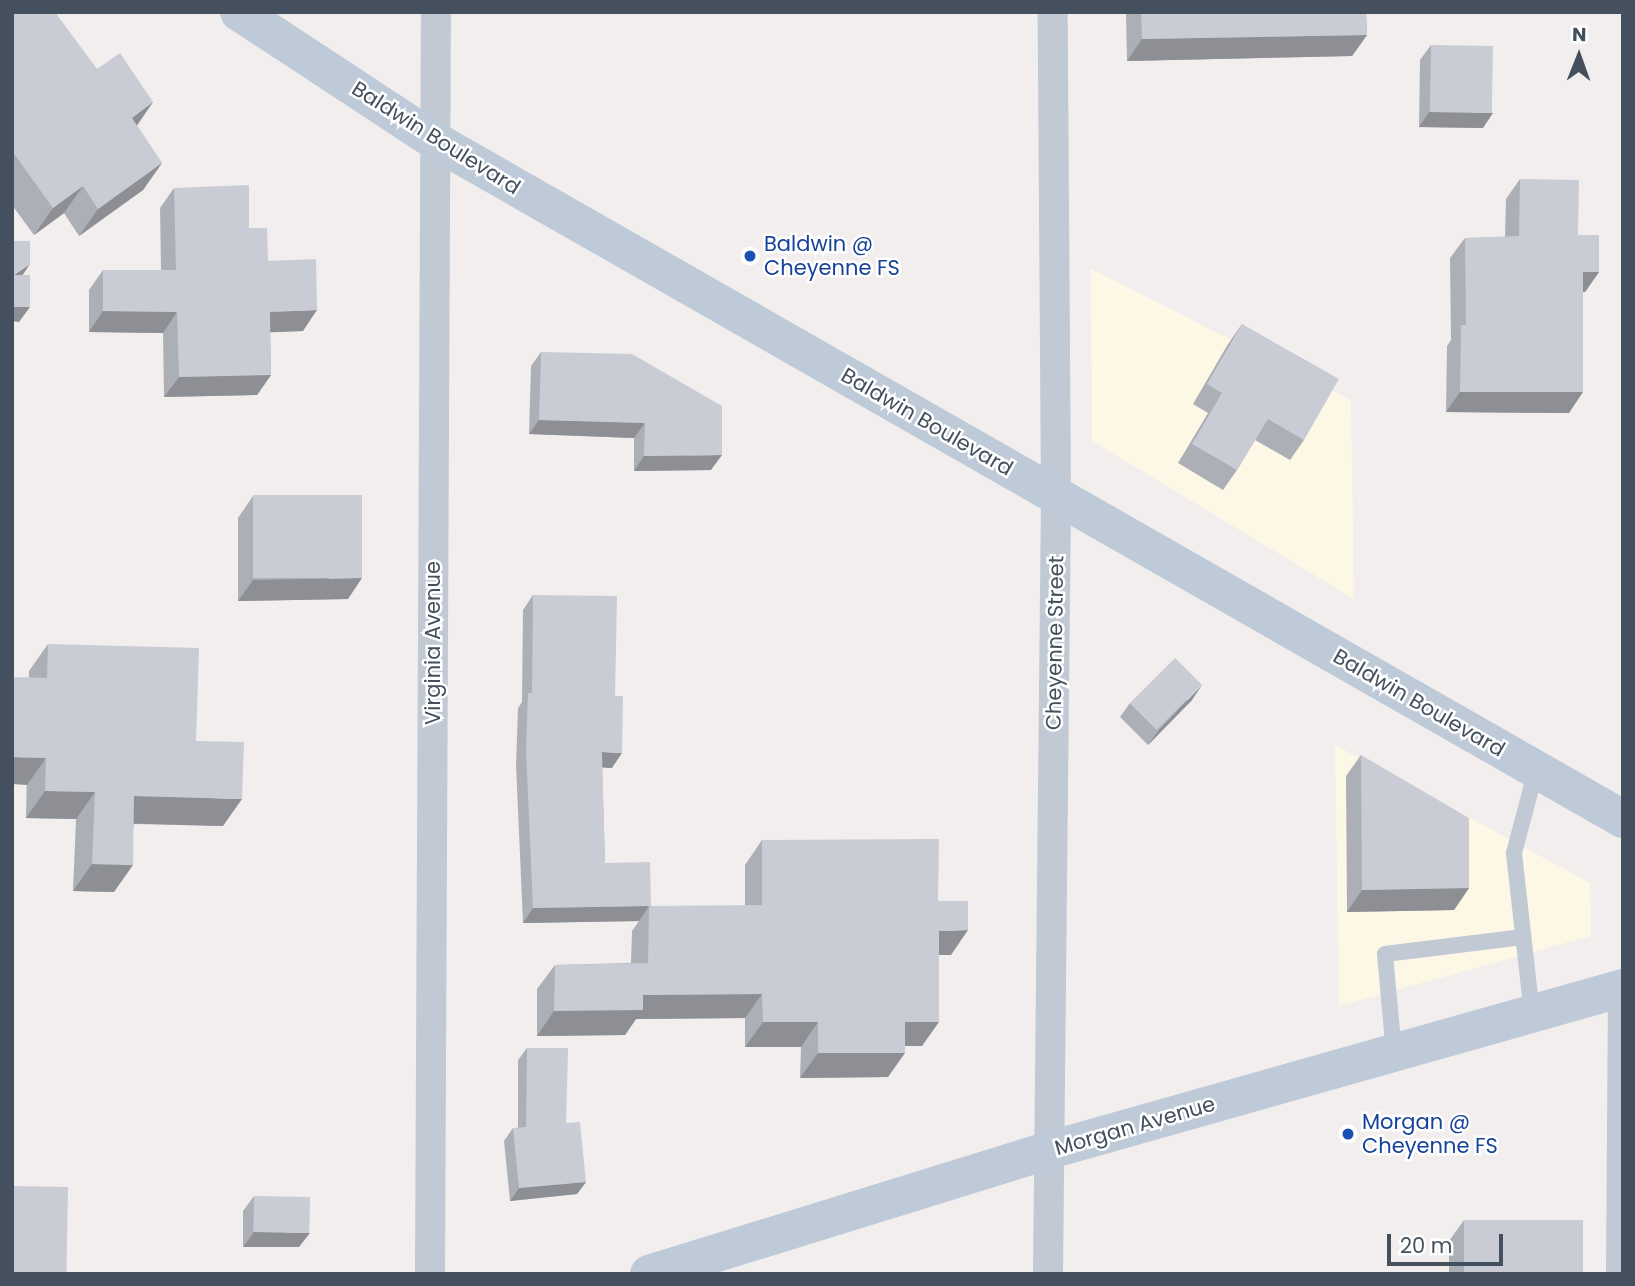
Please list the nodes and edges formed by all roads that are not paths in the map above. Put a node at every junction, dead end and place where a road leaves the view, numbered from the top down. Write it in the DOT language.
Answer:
graph roads {
  1 [pos="239,12"];
  2 [pos="436,12"];
  3 [pos="1052,12"];
  4 [pos="437,142"];
  5 [pos="1056,496"];
  6 [pos="1536,770"];
  7 [pos="1623,819"];
  8 [pos="1523,937"];
  9 [pos="1623,989"];
  10 [pos="1532,1014"];
  11 [pos="1394,1053"];
  12 [pos="1050,1150"];
  13 [pos="430,1274"];
  14 [pos="649,1274"];
  15 [pos="1048,1274"];
  16 [pos="1621,1274"];
  1 -- 4 [label="main road, Baldwin Boulevard"];
  2 -- 4 [label="street, Virginia Avenue"];
  3 -- 5 [label="street, Cheyenne Street"];
  4 -- 5 [label="main road, Baldwin Boulevard"];
  4 -- 13 [label="street, Virginia Avenue"];
  5 -- 6 [label="main road, Baldwin Boulevard"];
  5 -- 12 [label="street, Cheyenne Street"];
  6 -- 7 [label="main road, Baldwin Boulevard"];
  6 -- 8 [label="lane"];
  8 -- 10 [label="lane"];
  8 -- 11 [label="lane"];
  9 -- 10 [label="main road, Morgan Avenue"];
  9 -- 16 [label="street"];
  10 -- 11 [label="main road, Morgan Avenue"];
  11 -- 12 [label="main road, Morgan Avenue"];
  12 -- 14 [label="main road, Morgan Avenue"];
  12 -- 15 [label="street, Cheyenne Street"];
}
